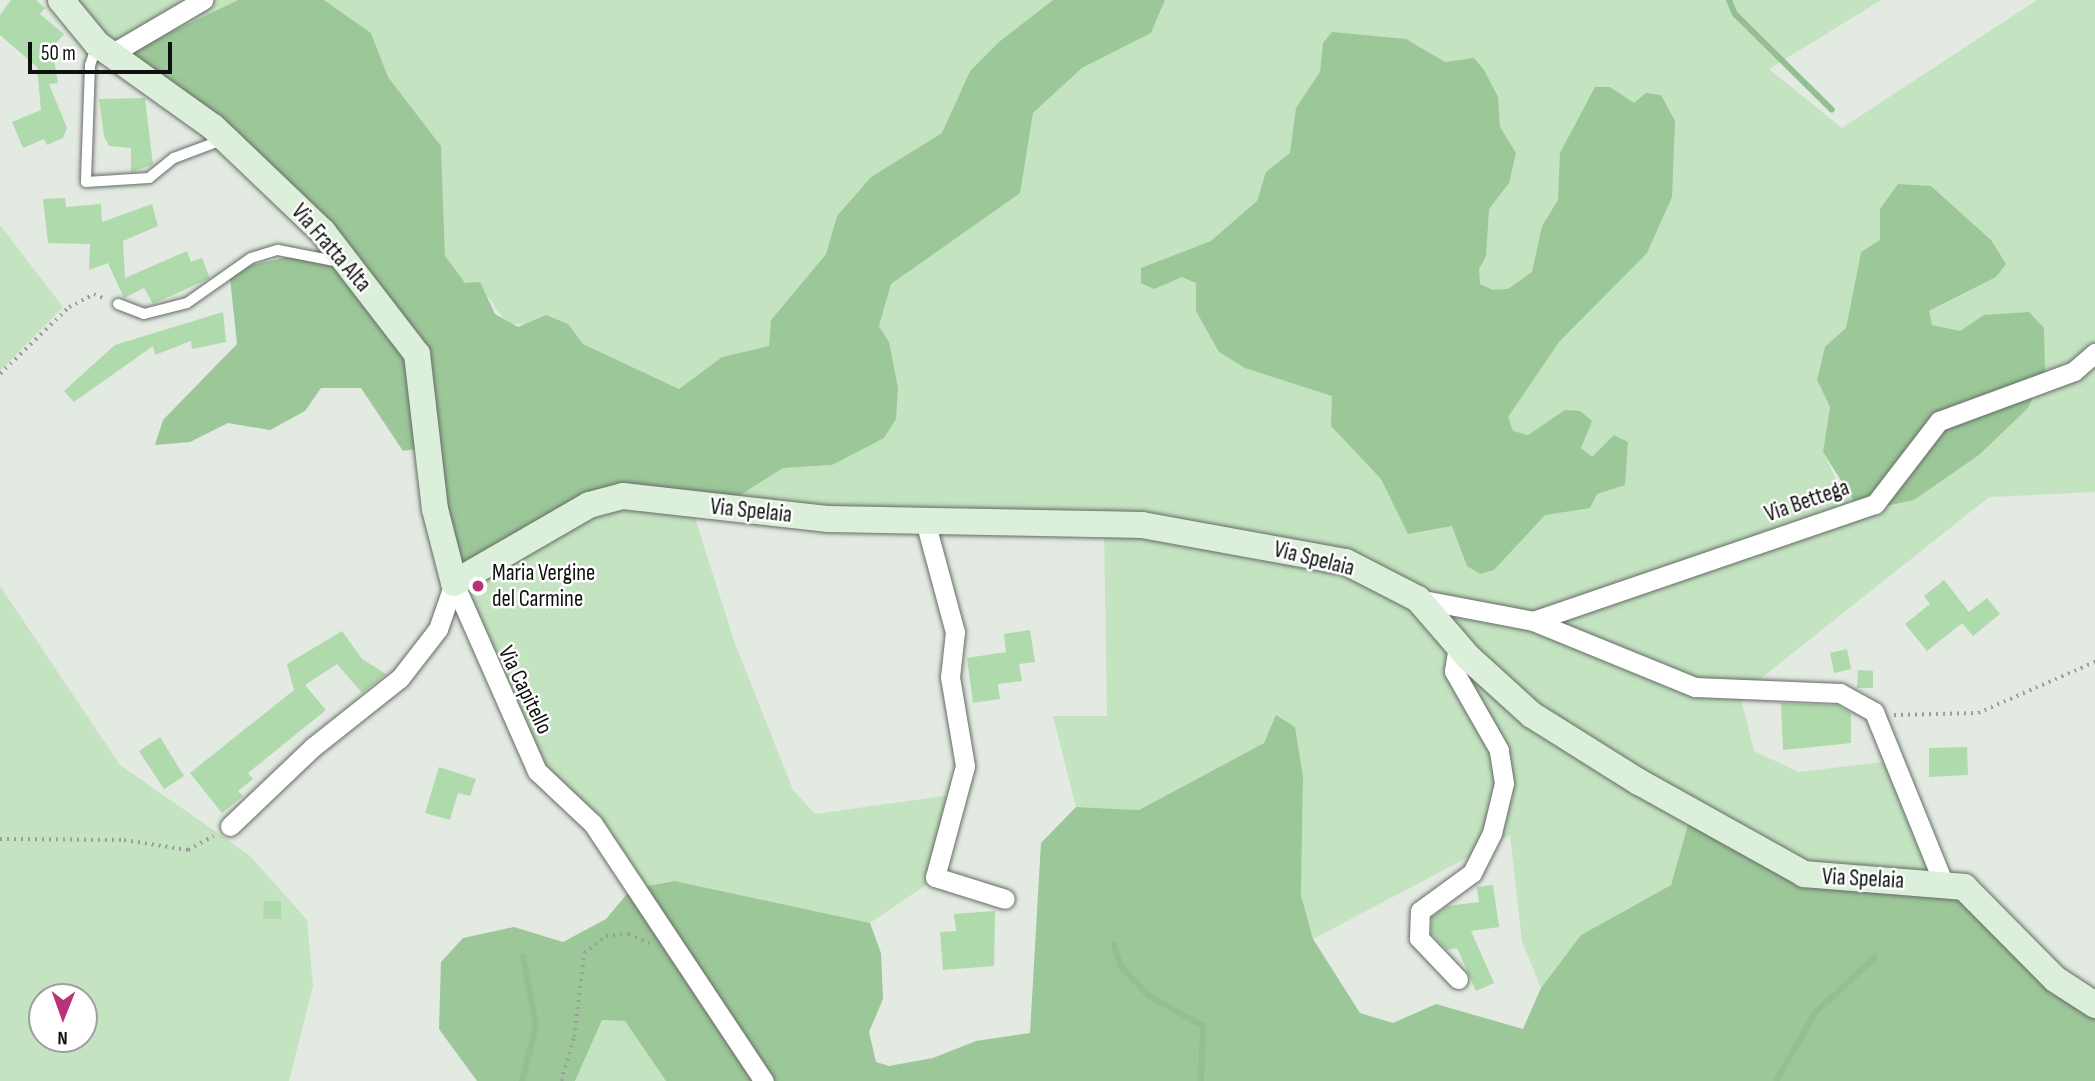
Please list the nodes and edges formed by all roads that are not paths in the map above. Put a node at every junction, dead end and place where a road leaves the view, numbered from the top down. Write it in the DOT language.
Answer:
graph roads {
  1 [pos="61,0"];
  2 [pos="203,0"];
  3 [pos="104,49"];
  4 [pos="225,138"];
  5 [pos="347,263"];
  6 [pos="118,304"];
  7 [pos="2095,353"];
  8 [pos="925,521"];
  9 [pos="454,583"];
  10 [pos="1418,599"];
  11 [pos="1533,621"];
  12 [pos="1458,646"];
  13 [pos="230,826"];
  14 [pos="1943,882"];
  15 [pos="1005,899"];
  16 [pos="1458,979"];
  17 [pos="2095,1005"];
  18 [pos="764,1081"];
  1 -- 3 [label="street, Via Fratta Alta"];
  2 -- 3 [label="street"];
  3 -- 4 [label="street, Via Fratta Alta"];
  3 -- 4 [label="lane"];
  4 -- 5 [label="street, Via Fratta Alta"];
  5 -- 6 [label="lane"];
  5 -- 9 [label="street, Via Fratta Alta"];
  7 -- 11 [label="street, Via Bettega"];
  8 -- 9 [label="street, Via Spelaia"];
  8 -- 10 [label="street, Via Spelaia"];
  8 -- 15 [label="street"];
  9 -- 13 [label="street"];
  9 -- 18 [label="street, Via Capitello"];
  10 -- 11 [label="street, Via Bettega"];
  10 -- 12 [label="street, Via Spelaia"];
  11 -- 14 [label="street, Via Bettega"];
  12 -- 14 [label="street, Via Spelaia"];
  12 -- 16 [label="street"];
  14 -- 17 [label="street, Via Spelaia"];
}
